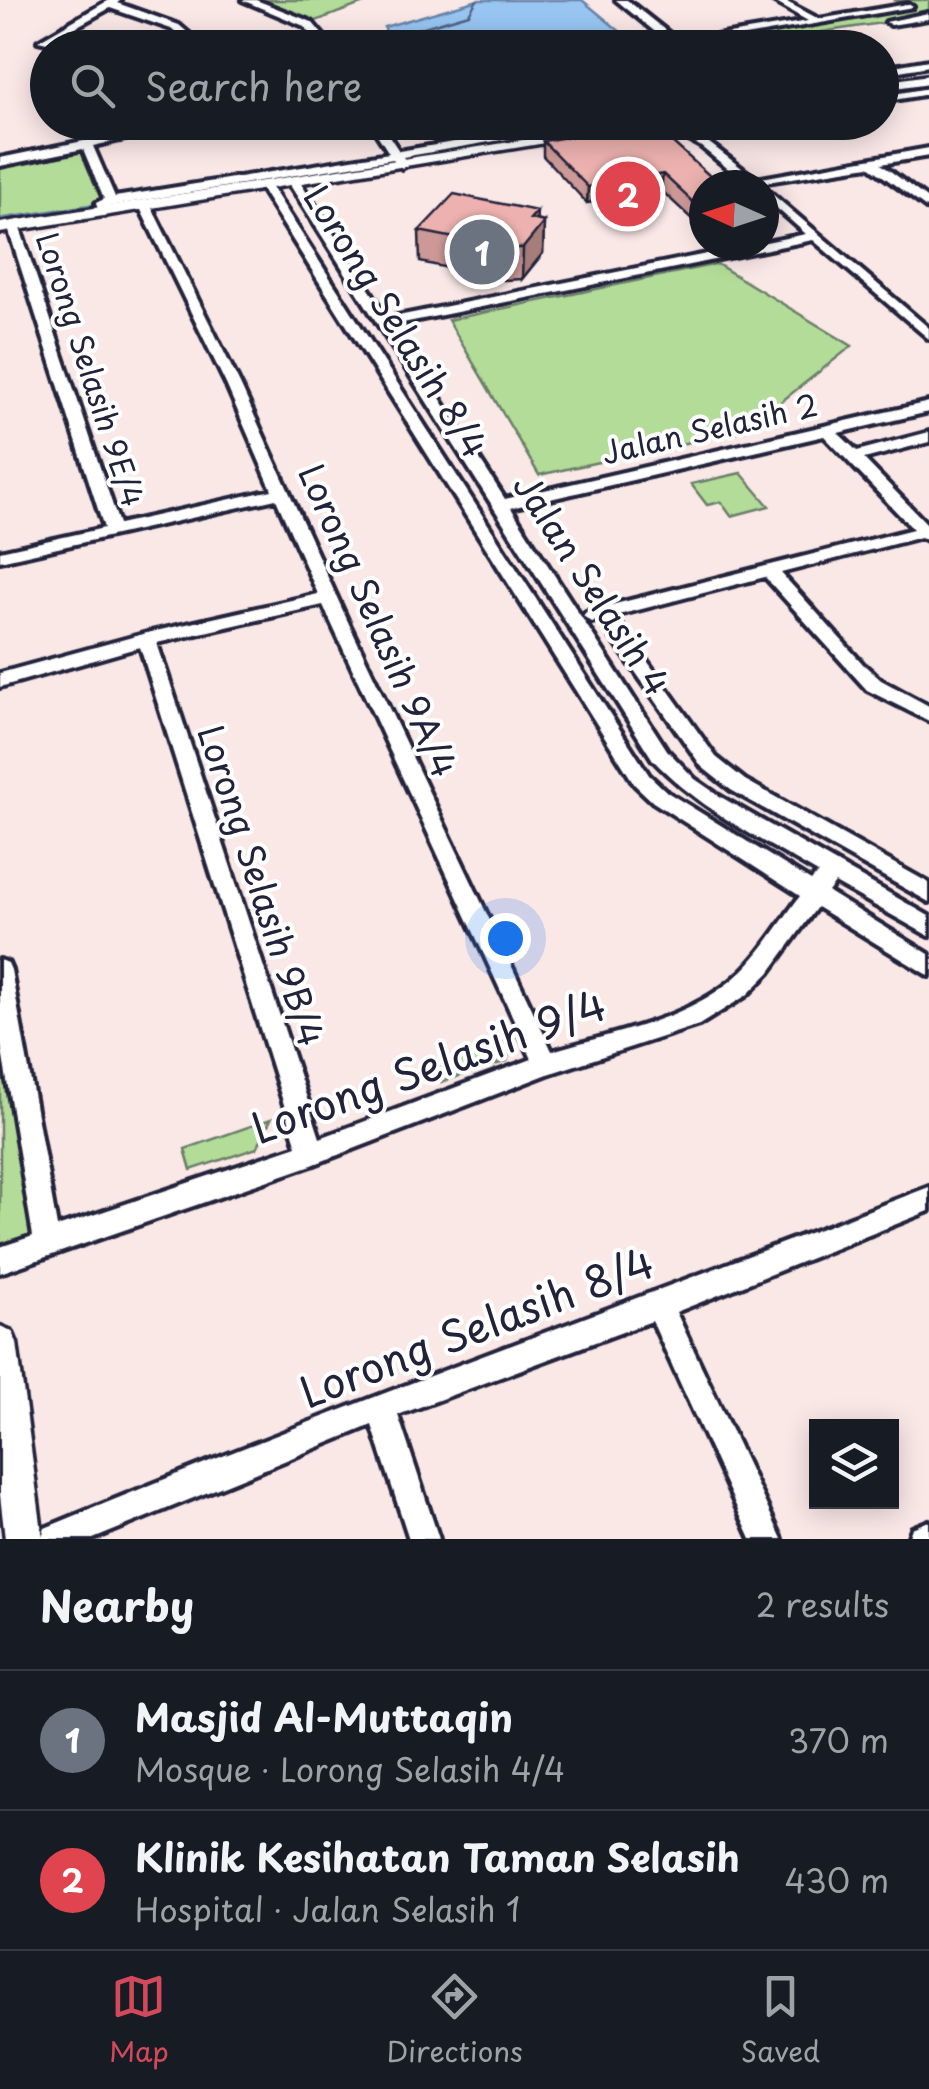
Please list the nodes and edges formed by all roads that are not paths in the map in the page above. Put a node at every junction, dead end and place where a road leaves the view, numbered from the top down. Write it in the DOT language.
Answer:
graph roads {
  1 [pos="247,0"];
  2 [pos="644,0"];
  3 [pos="776,0"];
  4 [pos="894,0"];
  5 [pos="113,2"];
  6 [pos="624,2"];
  7 [pos="908,7"];
  8 [pos="929,16"];
  9 [pos="818,22"];
  10 [pos="63,30"];
  11 [pos="178,30"];
  12 [pos="313,30"];
  13 [pos="660,30"];
  14 [pos="772,30"];
  15 [pos="838,30"];
  16 [pos="929,63"];
  17 [pos="899,68"];
  18 [pos="929,79"];
  19 [pos="899,83"];
  20 [pos="929,91"];
  21 [pos="899,96"];
  22 [pos="110,140"];
  23 [pos="386,140"];
  24 [pos="504,140"];
  25 [pos="542,140"];
  26 [pos="696,140"];
  27 [pos="702,140"];
  28 [pos="704,144"];
  29 [pos="87,145"];
  30 [pos="929,152"];
  31 [pos="3,158"];
  32 [pos="399,160"];
  33 [pos="871,162"];
  34 [pos="737,170"];
  35 [pos="294,182"];
  36 [pos="779,182"];
  37 [pos="265,186"];
  38 [pos="779,205"];
  39 [pos="145,206"];
  40 [pos="929,206"];
  41 [pos="108,207"];
  42 [pos="6,227"];
  43 [pos="816,236"];
  44 [pos="382,323"];
  45 [pos="929,335"];
  46 [pos="929,407"];
  47 [pos="443,418"];
  48 [pos="416,424"];
  49 [pos="828,431"];
  50 [pos="929,438"];
  51 [pos="854,458"];
  52 [pos="283,493"];
  53 [pos="503,505"];
  54 [pos="113,531"];
  55 [pos="927,534"];
  56 [pos="0,556"];
  57 [pos="769,571"];
  58 [pos="328,598"];
  59 [pos="603,614"];
  60 [pos="577,620"];
  61 [pos="147,640"];
  62 [pos="0,680"];
  63 [pos="929,714"];
  64 [pos="831,871"];
  65 [pos="929,893"];
  66 [pos="816,897"];
  67 [pos="929,928"];
  68 [pos="929,966"];
  69 [pos="0,970"];
  70 [pos="546,1064"];
  71 [pos="312,1153"];
  72 [pos="929,1199"];
  73 [pos="47,1243"];
  74 [pos="0,1260"];
  75 [pos="659,1305"];
  76 [pos="0,1343"];
  77 [pos="382,1407"];
  78 [pos="9,1490"];
  79 [pos="95,1532"];
  80 [pos="24,1539"];
  81 [pos="56,1539"];
  82 [pos="424,1539"];
  83 [pos="767,1539"];
  1 -- 12 [label="street"];
  2 -- 6 [label="street"];
  3 -- 9 [label="street"];
  4 -- 7 [label="street"];
  5 -- 10 [label="street"];
  5 -- 11 [label="street"];
  6 -- 13 [label="street"];
  7 -- 8 [label="street"];
  7 -- 9 [label="street"];
  8 -- 15 [label="street"];
  9 -- 14 [label="street"];
  16 -- 17 [label="street"];
  18 -- 19 [label="street"];
  20 -- 21 [label="street"];
  22 -- 29 [label="street"];
  23 -- 32 [label="street"];
  24 -- 32 [label="street"];
  25 -- 32 [label="street"];
  26 -- 28 [label="street"];
  27 -- 28 [label="street"];
  28 -- 34 [label="street"];
  29 -- 31 [label="street"];
  29 -- 41 [label="street"];
  30 -- 33 [label="street"];
  32 -- 35 [label="street"];
  32 -- 41 [label="street"];
  33 -- 36 [label="street"];
  33 -- 40 [label="street"];
  35 -- 37 [label="street"];
  35 -- 44 [label="street, Jalan Selasih 4"];
  37 -- 39 [label="street"];
  37 -- 48 [label="street, Lorong Selasih 8/4"];
  38 -- 43 [label="street"];
  39 -- 41 [label="street"];
  39 -- 52 [label="street, Lorong Selasih 9A/4"];
  41 -- 42 [label="street"];
  42 -- 54 [label="street, Lorong Selasih 9E/4"];
  43 -- 44 [label="street"];
  43 -- 45 [label="street"];
  44 -- 47 [label="street, Jalan Selasih 4"];
  46 -- 49 [label="street, Jalan Selasih 2"];
  47 -- 48 [label="street"];
  47 -- 53 [label="street, Jalan Selasih 4"];
  48 -- 66 [label="street, Lorong Selasih 8/4"];
  49 -- 51 [label="street"];
  49 -- 53 [label="street, Jalan Selasih 2"];
  50 -- 51 [label="street"];
  51 -- 55 [label="street"];
  52 -- 54 [label="street"];
  52 -- 58 [label="street, Lorong Selasih 9A/4"];
  53 -- 60 [label="street, Jalan Selasih 4"];
  54 -- 56 [label="street"];
  55 -- 57 [label="street"];
  57 -- 59 [label="street"];
  57 -- 63 [label="street"];
  58 -- 61 [label="street"];
  58 -- 70 [label="street, Lorong Selasih 9A/4"];
  59 -- 60 [label="street"];
  59 -- 65 [label="street"];
  60 -- 64 [label="street, Jalan Selasih 4"];
  61 -- 62 [label="street"];
  61 -- 71 [label="street, Lorong Selasih 9B/4"];
  64 -- 66 [label="street, Lorong Selasih 9/4"];
  64 -- 67 [label="street, Jalan Selasih 4"];
  66 -- 68 [label="street, Lorong Selasih 8/4"];
  66 -- 70 [label="street, Lorong Selasih 9/4"];
  69 -- 73 [label="street"];
  70 -- 71 [label="street, Lorong Selasih 9/4"];
  71 -- 73 [label="street, Lorong Selasih 9/4"];
  72 -- 75 [label="street, Lorong Selasih 8/4"];
  73 -- 74 [label="street, Lorong Selasih 9/4"];
  75 -- 77 [label="street, Lorong Selasih 8/4"];
  75 -- 83 [label="street"];
  76 -- 78 [label="street"];
  77 -- 79 [label="street, Lorong Selasih 8/4"];
  77 -- 82 [label="street"];
  78 -- 80 [label="street"];
  79 -- 81 [label="street, Lorong Selasih 8/4"];
}
